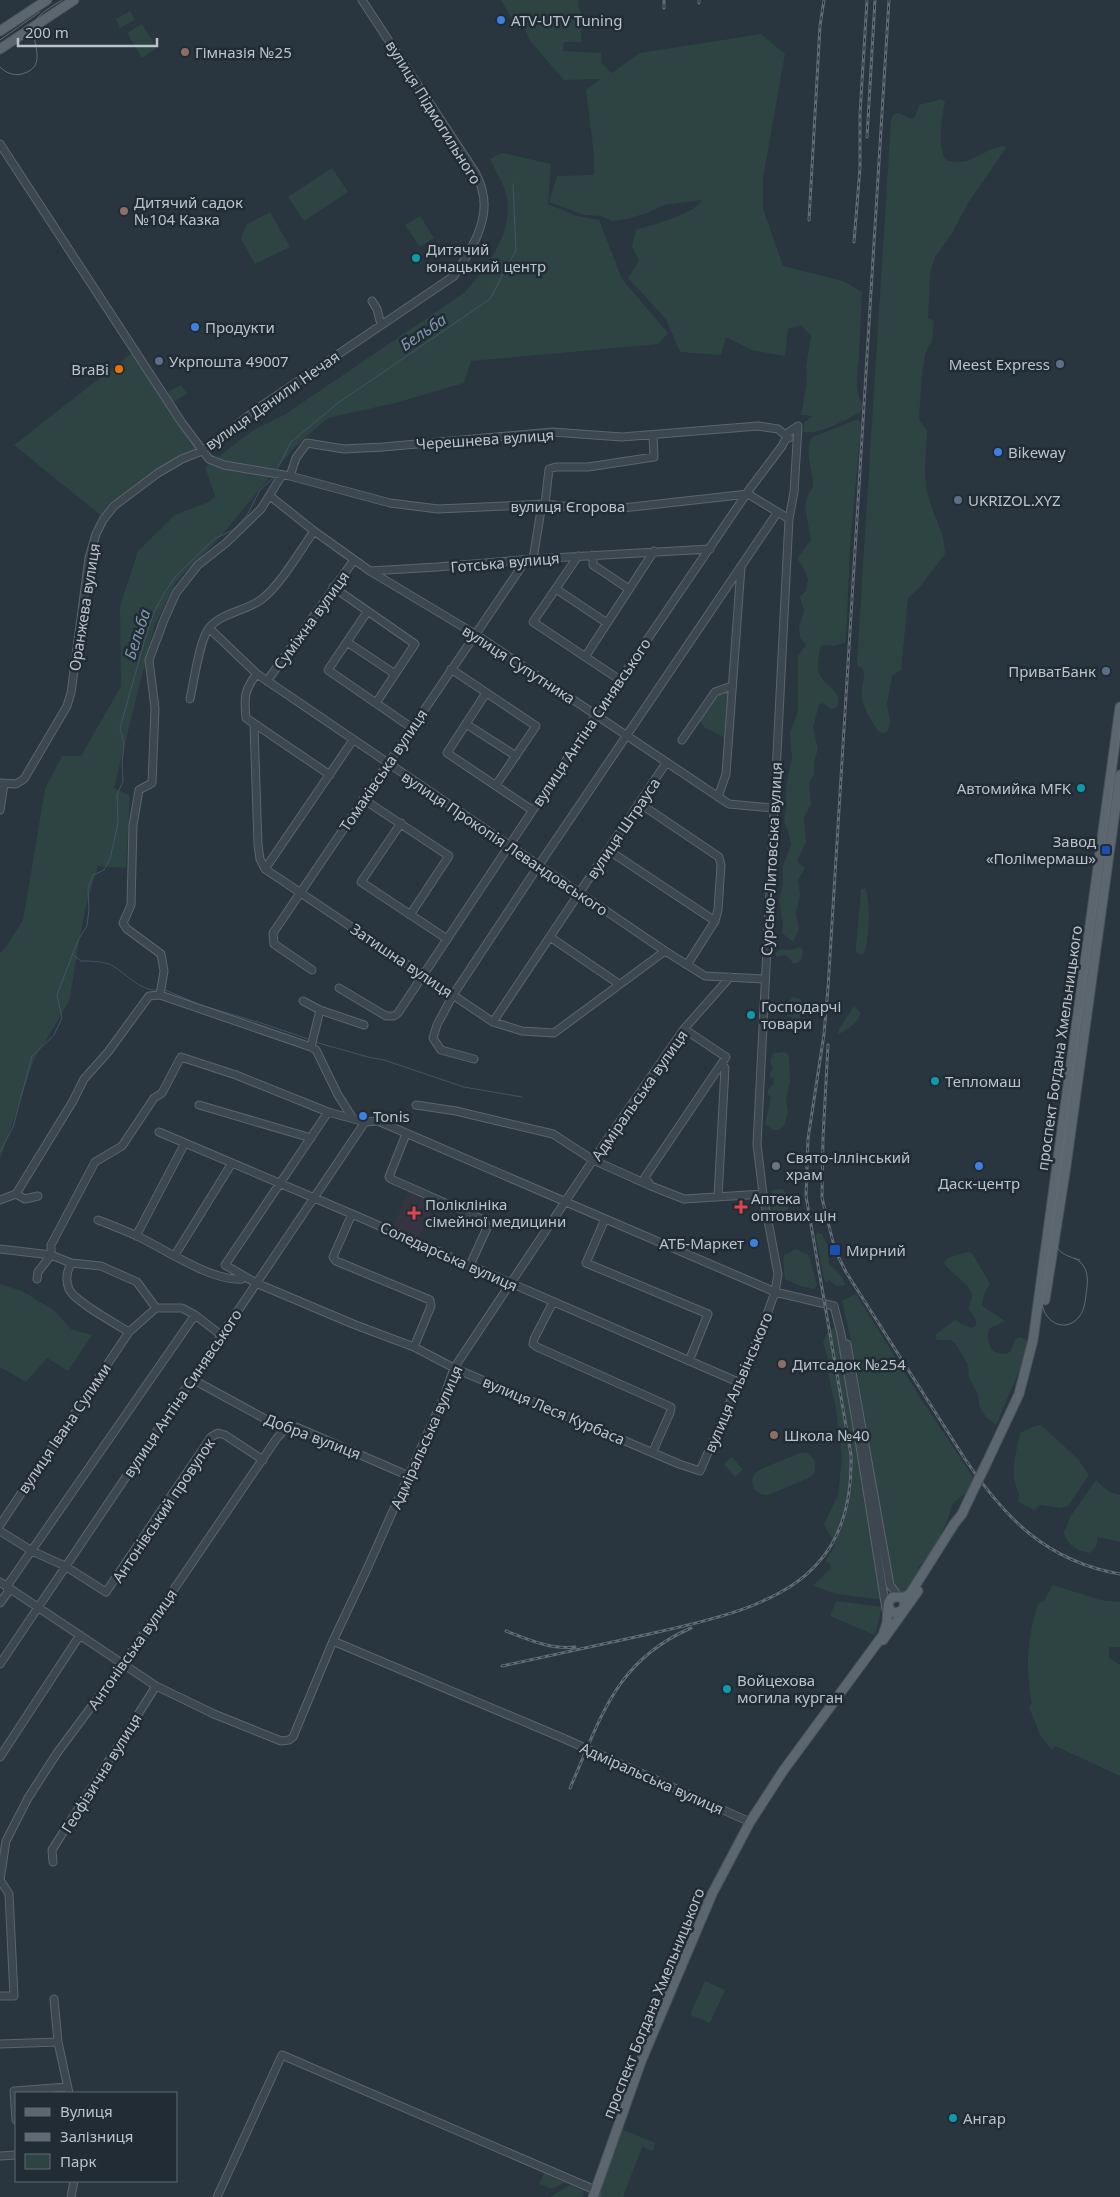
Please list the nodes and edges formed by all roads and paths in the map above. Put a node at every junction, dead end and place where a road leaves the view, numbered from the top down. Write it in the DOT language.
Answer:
graph roads {
  1 [pos="47,0"];
  2 [pos="74,0"];
  3 [pos="362,0"];
  4 [pos="0,31"];
  5 [pos="0,49"];
  6 [pos="0,144"];
  7 [pos="466,256"];
  8 [pos="372,301"];
  9 [pos="381,325"];
  10 [pos="798,426"];
  11 [pos="653,435"];
  12 [pos="788,436"];
  13 [pos="797,442"];
  14 [pos="202,451"];
  15 [pos="277,475"];
  16 [pos="290,476"];
  17 [pos="748,494"];
  18 [pos="270,496"];
  19 [pos="544,504"];
  20 [pos="777,513"];
  21 [pos="789,520"];
  22 [pos="314,531"];
  23 [pos="710,548"];
  24 [pos="654,551"];
  25 [pos="593,555"];
  26 [pos="578,556"];
  27 [pos="529,559"];
  28 [pos="354,560"];
  29 [pos="741,565"];
  30 [pos="370,571"];
  31 [pos="333,588"];
  32 [pos="556,589"];
  33 [pos="629,589"];
  34 [pos="367,612"];
  35 [pos="607,622"];
  36 [pos="209,628"];
  37 [pos="475,634"];
  38 [pos="347,642"];
  39 [pos="585,656"];
  40 [pos="451,669"];
  41 [pos="257,674"];
  42 [pos="395,674"];
  43 [pos="620,680"];
  44 [pos="267,681"];
  45 [pos="732,686"];
  46 [pos="486,692"];
  47 [pos="190,698"];
  48 [pos="376,703"];
  49 [pos="1120,707"];
  50 [pos="596,715"];
  51 [pos="251,723"];
  52 [pos="466,724"];
  53 [pos="412,728"];
  54 [pos="627,737"];
  55 [pos="353,740"];
  56 [pos="682,740"];
  57 [pos="516,756"];
  58 [pos="666,763"];
  59 [pos="388,764"];
  60 [pos="330,775"];
  61 [pos="1120,775"];
  62 [pos="2,784"];
  63 [pos="496,785"];
  64 [pos="718,797"];
  65 [pos="364,798"];
  66 [pos="639,804"];
  67 [pos="773,808"];
  68 [pos="0,810"];
  69 [pos="532,810"];
  70 [pos="400,822"];
  71 [pos="509,847"];
  72 [pos="608,850"];
  73 [pos="539,865"];
  74 [pos="266,869"];
  75 [pos="580,892"];
  76 [pos="301,893"];
  77 [pos="410,915"];
  78 [pos="715,921"];
  79 [pos="550,937"];
  80 [pos="447,940"];
  81 [pos="665,951"];
  82 [pos="687,965"];
  83 [pos="312,970"];
  84 [pos="424,974"];
  85 [pos="730,978"];
  86 [pos="764,979"];
  87 [pos="619,984"];
  88 [pos="339,988"];
  89 [pos="160,990"];
  90 [pos="453,995"];
  91 [pos="303,1001"];
  92 [pos="320,1010"];
  93 [pos="493,1022"];
  94 [pos="364,1025"];
  95 [pos="684,1029"];
  96 [pos="311,1047"];
  97 [pos="474,1058"];
  98 [pos="722,1063"];
  99 [pos="199,1105"];
  100 [pos="416,1105"];
  101 [pos="328,1112"];
  102 [pos="352,1117"];
  103 [pos="365,1122"];
  104 [pos="158,1132"];
  105 [pos="406,1134"];
  106 [pos="311,1138"];
  107 [pos="185,1143"];
  108 [pos="593,1160"];
  109 [pos="232,1163"];
  110 [pos="282,1183"];
  111 [pos="651,1186"];
  112 [pos="16,1194"];
  113 [pos="763,1194"];
  114 [pos="38,1196"];
  115 [pos="313,1197"];
  116 [pos="718,1197"];
  117 [pos="0,1200"];
  118 [pos="565,1201"];
  119 [pos="352,1214"];
  120 [pos="606,1219"];
  121 [pos="98,1220"];
  122 [pos="136,1236"];
  123 [pos="0,1250"];
  124 [pos="51,1255"];
  125 [pos="175,1255"];
  126 [pos="71,1263"];
  127 [pos="470,1265"];
  128 [pos="244,1276"];
  129 [pos="37,1279"];
  130 [pos="256,1283"];
  131 [pos="510,1283"];
  132 [pos="775,1292"];
  133 [pos="552,1302"];
  134 [pos="834,1306"];
  135 [pos="156,1308"];
  136 [pos="195,1315"];
  137 [pos="129,1332"];
  138 [pos="221,1335"];
  139 [pos="414,1347"];
  140 [pos="689,1361"];
  141 [pos="454,1368"];
  142 [pos="192,1379"];
  143 [pos="738,1382"];
  144 [pos="1019,1391"];
  145 [pos="286,1428"];
  146 [pos="653,1451"];
  147 [pos="263,1460"];
  148 [pos="700,1471"];
  149 [pos="409,1476"];
  150 [pos="962,1514"];
  151 [pos="0,1525"];
  152 [pos="0,1531"];
  153 [pos="875,1534"];
  154 [pos="32,1551"];
  155 [pos="65,1566"];
  156 [pos="0,1582"];
  157 [pos="8,1586"];
  158 [pos="900,1597"];
  159 [pos="0,1603"];
  160 [pos="888,1604"];
  161 [pos="38,1607"];
  162 [pos="905,1607"];
  163 [pos="887,1618"];
  164 [pos="80,1635"];
  165 [pos="333,1641"];
  166 [pos="871,1654"];
  167 [pos="0,1664"];
  168 [pos="123,1664"];
  169 [pos="156,1686"];
  170 [pos="0,1758"];
  171 [pos="750,1822"];
  172 [pos="53,1862"];
  173 [pos="0,1880"];
  174 [pos="0,1996"];
  175 [pos="54,2000"];
  176 [pos="58,2042"];
  177 [pos="0,2044"];
  178 [pos="68,2090"];
  179 [pos="15,2106"];
  180 [pos="15,2155"];
  181 [pos="0,2156"];
  182 [pos="74,2182"];
  183 [pos="595,2195"];
  184 [pos="71,2197"];
  185 [pos="217,2197"];
  1 -- 4 [label="main road"];
  2 -- 5 [label="main road"];
  3 -- 7 [label="street, вулиця Підмогильного"];
  6 -- 14 [label="street, вулиця Данили Нечая"];
  7 -- 9 [label="street, вулиця Данили Нечая"];
  8 -- 9 [label="street"];
  9 -- 14 [label="street, вулиця Данили Нечая"];
  10 -- 12 [label="street, вулиця Антіна Синявського"];
  10 -- 13 [label="street, Сурсько-Литовська вулиця"];
  11 -- 12 [label="street, Черешнева вулиця"];
  11 -- 16 [label="street, Черешнева вулиця"];
  11 -- 19 [label="street"];
  12 -- 13 [label="street, Черешнева вулиця"];
  12 -- 17 [label="street, вулиця Антіна Синявського"];
  13 -- 21 [label="street, Сурсько-Литовська вулиця"];
  14 -- 15 [label="street, вулиця Єгорова"];
  14 -- 62 [label="street, Оранжева вулиця"];
  15 -- 16 [label="street, вулиця Єгорова"];
  15 -- 18 [label="street"];
  16 -- 19 [label="street, вулиця Єгорова"];
  17 -- 19 [label="street, вулиця Єгорова"];
  17 -- 20 [label="street"];
  17 -- 23 [label="street, вулиця Антіна Синявського"];
  18 -- 22 [label="street"];
  18 -- 89 [label="street"];
  19 -- 27 [label="street"];
  20 -- 21 [label="street"];
  20 -- 29 [label="street"];
  21 -- 67 [label="street, Сурсько-Литовська вулиця"];
  22 -- 28 [label="street"];
  22 -- 36 [label="street"];
  23 -- 24 [label="street, Готська вулиця"];
  23 -- 43 [label="street, вулиця Антіна Синявського"];
  24 -- 25 [label="street, Готська вулиця"];
  24 -- 33 [label="street"];
  25 -- 26 [label="street, Готська вулиця"];
  25 -- 33 [label="street"];
  26 -- 27 [label="street, Готська вулиця"];
  26 -- 32 [label="street"];
  27 -- 30 [label="street, Готська вулиця"];
  27 -- 37 [label="street, Томаківська вулиця"];
  28 -- 30 [label="street"];
  28 -- 31 [label="street, Суміжна вулиця"];
  29 -- 45 [label="street"];
  29 -- 54 [label="street"];
  30 -- 37 [label="street, вулиця Супутника"];
  31 -- 34 [label="street"];
  31 -- 44 [label="street, Суміжна вулиця"];
  32 -- 35 [label="street"];
  32 -- 39 [label="street"];
  33 -- 35 [label="street"];
  34 -- 38 [label="street"];
  34 -- 42 [label="street"];
  35 -- 39 [label="street"];
  36 -- 41 [label="street, вулиця Прокопія Левандовського"];
  36 -- 47 [label="street"];
  37 -- 40 [label="street, Томаківська вулиця"];
  37 -- 50 [label="street, вулиця Супутника"];
  38 -- 42 [label="street"];
  38 -- 48 [label="street"];
  39 -- 43 [label="street"];
  40 -- 46 [label="street"];
  40 -- 53 [label="street, Томаківська вулиця"];
  41 -- 44 [label="street, вулиця Прокопія Левандовського"];
  41 -- 51 [label="street"];
  42 -- 48 [label="street"];
  43 -- 50 [label="street, вулиця Антіна Синявського"];
  44 -- 55 [label="street, вулиця Прокопія Левандовського"];
  45 -- 56 [label="street"];
  45 -- 64 [label="street"];
  46 -- 52 [label="street"];
  46 -- 57 [label="street"];
  48 -- 53 [label="street"];
  49 -- 144 [label="main road, проспект Богдана Хмельницького"];
  50 -- 54 [label="street, вулиця Супутника"];
  50 -- 69 [label="street, вулиця Антіна Синявського"];
  51 -- 60 [label="street"];
  51 -- 74 [label="street"];
  52 -- 57 [label="street"];
  52 -- 63 [label="street"];
  53 -- 59 [label="street, Томаківська вулиця"];
  54 -- 58 [label="street, вулиця Супутника"];
  54 -- 73 [label="street"];
  55 -- 59 [label="street, вулиця Прокопія Левандовського"];
  55 -- 60 [label="street"];
  57 -- 63 [label="street"];
  58 -- 64 [label="street, вулиця Супутника"];
  58 -- 66 [label="street, вулиця Штрауса"];
  59 -- 65 [label="street, Томаківська вулиця"];
  59 -- 71 [label="street, вулиця Прокопія Левандовського"];
  60 -- 74 [label="street"];
  61 -- 144 [label="main road, проспект Богдана Хмельницького"];
  62 -- 68 [label="street"];
  63 -- 69 [label="street"];
  64 -- 67 [label="street, вулиця Супутника"];
  65 -- 70 [label="street"];
  65 -- 76 [label="street, Томаківська вулиця"];
  66 -- 72 [label="street, вулиця Штрауса"];
  66 -- 78 [label="street"];
  67 -- 86 [label="street, Сурсько-Литовська вулиця"];
  69 -- 71 [label="street, вулиця Антіна Синявського"];
  70 -- 77 [label="street"];
  70 -- 77 [label="street"];
  71 -- 73 [label="street, вулиця Прокопія Левандовського"];
  71 -- 80 [label="street, вулиця Антіна Синявського"];
  72 -- 75 [label="street, вулиця Штрауса"];
  72 -- 78 [label="street"];
  73 -- 75 [label="street, вулиця Прокопія Левандовського"];
  73 -- 90 [label="street"];
  74 -- 76 [label="street, Затишна вулиця"];
  75 -- 79 [label="street, вулиця Штрауса"];
  75 -- 81 [label="street, вулиця Прокопія Левандовського"];
  76 -- 83 [label="street, Томаківська вулиця"];
  76 -- 84 [label="street, Затишна вулиця"];
  77 -- 80 [label="street"];
  78 -- 82 [label="street"];
  79 -- 87 [label="street"];
  79 -- 93 [label="street, вулиця Штрауса"];
  80 -- 84 [label="street, вулиця Антіна Синявського"];
  81 -- 82 [label="street, вулиця Прокопія Левандовського"];
  81 -- 87 [label="street, Затишна вулиця"];
  82 -- 85 [label="street, вулиця Прокопія Левандовського"];
  84 -- 88 [label="street, вулиця Антіна Синявського"];
  84 -- 90 [label="street, Затишна вулиця"];
  85 -- 86 [label="street, вулиця Прокопія Левандовського"];
  85 -- 95 [label="street, Адміральська вулиця"];
  86 -- 113 [label="street, Сурсько-Литовська вулиця"];
  87 -- 93 [label="street, Затишна вулиця"];
  89 -- 96 [label="street"];
  89 -- 112 [label="street"];
  90 -- 93 [label="street, Затишна вулиця"];
  90 -- 97 [label="street"];
  91 -- 92 [label="street"];
  92 -- 94 [label="street"];
  92 -- 96 [label="street"];
  95 -- 98 [label="street"];
  95 -- 108 [label="street, Адміральська вулиця"];
  96 -- 102 [label="street"];
  98 -- 111 [label="street"];
  98 -- 116 [label="street"];
  99 -- 106 [label="street"];
  100 -- 108 [label="street"];
  101 -- 102 [label="street"];
  101 -- 106 [label="street"];
  101 -- 124 [label="street"];
  102 -- 103 [label="street"];
  103 -- 105 [label="street"];
  103 -- 115 [label="street, вулиця Антіна Синявського"];
  104 -- 107 [label="street, Соледарська вулиця"];
  105 -- 118 [label="street"];
  105 -- 127 [label="street"];
  106 -- 110 [label="street"];
  107 -- 109 [label="street, Соледарська вулиця"];
  107 -- 122 [label="street"];
  108 -- 111 [label="street"];
  108 -- 118 [label="street, Адміральська вулиця"];
  109 -- 110 [label="street, Соледарська вулиця"];
  109 -- 125 [label="street"];
  110 -- 115 [label="street, Соледарська вулиця"];
  110 -- 128 [label="street, вулиця Леся Курбаса"];
  111 -- 116 [label="street"];
  112 -- 114 [label="street"];
  112 -- 117 [label="street"];
  113 -- 116 [label="street"];
  113 -- 132 [label="street, Сурсько-Литовська вулиця"];
  115 -- 119 [label="street, Соледарська вулиця"];
  115 -- 130 [label="street, вулиця Антіна Синявського"];
  118 -- 120 [label="street"];
  118 -- 131 [label="street, Адміральська вулиця"];
  119 -- 127 [label="street, Соледарська вулиця"];
  119 -- 139 [label="street"];
  120 -- 132 [label="street"];
  120 -- 140 [label="street"];
  121 -- 122 [label="street"];
  122 -- 125 [label="street"];
  123 -- 124 [label="street"];
  124 -- 126 [label="street"];
  124 -- 129 [label="street"];
  125 -- 128 [label="street"];
  126 -- 135 [label="street"];
  126 -- 137 [label="street"];
  127 -- 131 [label="street, Соледарська вулиця"];
  128 -- 130 [label="street, вулиця Леся Курбаса"];
  130 -- 138 [label="street, вулиця Антіна Синявського"];
  130 -- 139 [label="street, вулиця Леся Курбаса"];
  131 -- 133 [label="street, Соледарська вулиця"];
  131 -- 141 [label="street, Адміральська вулиця"];
  132 -- 134 [label="street"];
  132 -- 143 [label="street, вулиця Альвінського"];
  133 -- 140 [label="street, Соледарська вулиця"];
  133 -- 146 [label="street"];
  134 -- 153 [label="street"];
  134 -- 158 [label="street"];
  135 -- 136 [label="street"];
  135 -- 137 [label="street, вулиця Івана Сулими"];
  136 -- 138 [label="street"];
  136 -- 154 [label="street"];
  137 -- 151 [label="street, вулиця Івана Сулими"];
  138 -- 142 [label="street, вулиця Антіна Синявського"];
  139 -- 141 [label="street, вулиця Леся Курбаса"];
  140 -- 143 [label="street, Соледарська вулиця"];
  141 -- 146 [label="street, вулиця Леся Курбаса"];
  141 -- 149 [label="street, Адміральська вулиця"];
  142 -- 145 [label="street, Добра вулиця"];
  142 -- 155 [label="street, вулиця Антіна Синявського"];
  143 -- 148 [label="street, вулиця Альвінського"];
  144 -- 150 [label="main road, проспект Богдана Хмельницького, bridge"];
  145 -- 147 [label="street, Антонівська вулиця"];
  145 -- 149 [label="street, Добра вулиця"];
  146 -- 148 [label="street, вулиця Леся Курбаса"];
  147 -- 155 [label="street, Антонівський провулок"];
  147 -- 168 [label="street, Антонівська вулиця"];
  149 -- 165 [label="street, Адміральська вулиця"];
  150 -- 158 [label="main road, проспект Богдана Хмельницького"];
  150 -- 162 [label="main road, проспект Богдана Хмельницького"];
  152 -- 154 [label="street"];
  153 -- 160 [label="street"];
  153 -- 163 [label="street"];
  154 -- 155 [label="street"];
  154 -- 157 [label="street"];
  155 -- 161 [label="street, вулиця Антіна Синявського"];
  156 -- 157 [label="street"];
  157 -- 159 [label="street"];
  157 -- 161 [label="street"];
  158 -- 160 [label="main road, проспект Богдана Хмельницького"];
  158 -- 162 [label="main road"];
  160 -- 162 [label="main road"];
  160 -- 163 [label="main road, проспект Богдана Хмельницького"];
  161 -- 164 [label="street"];
  161 -- 167 [label="street, вулиця Антіна Синявського"];
  162 -- 166 [label="main road, проспект Богдана Хмельницького"];
  163 -- 166 [label="main road, проспект Богдана Хмельницького"];
  164 -- 168 [label="street"];
  164 -- 170 [label="street"];
  165 -- 169 [label="street, Адміральська вулиця"];
  165 -- 171 [label="street, Адміральська вулиця"];
  166 -- 171 [label="main road, проспект Богдана Хмельницького"];
  168 -- 169 [label="street"];
  168 -- 173 [label="street, Антонівська вулиця"];
  169 -- 172 [label="street, Геофізична вулиця"];
  171 -- 183 [label="main road, проспект Богдана Хмельницького"];
  173 -- 174 [label="street"];
  175 -- 176 [label="street"];
  176 -- 177 [label="street"];
  176 -- 178 [label="street"];
  178 -- 179 [label="street"];
  180 -- 181 [label="street"];
  182 -- 184 [label="street"];
  183 -- 185 [label="street"];
}
